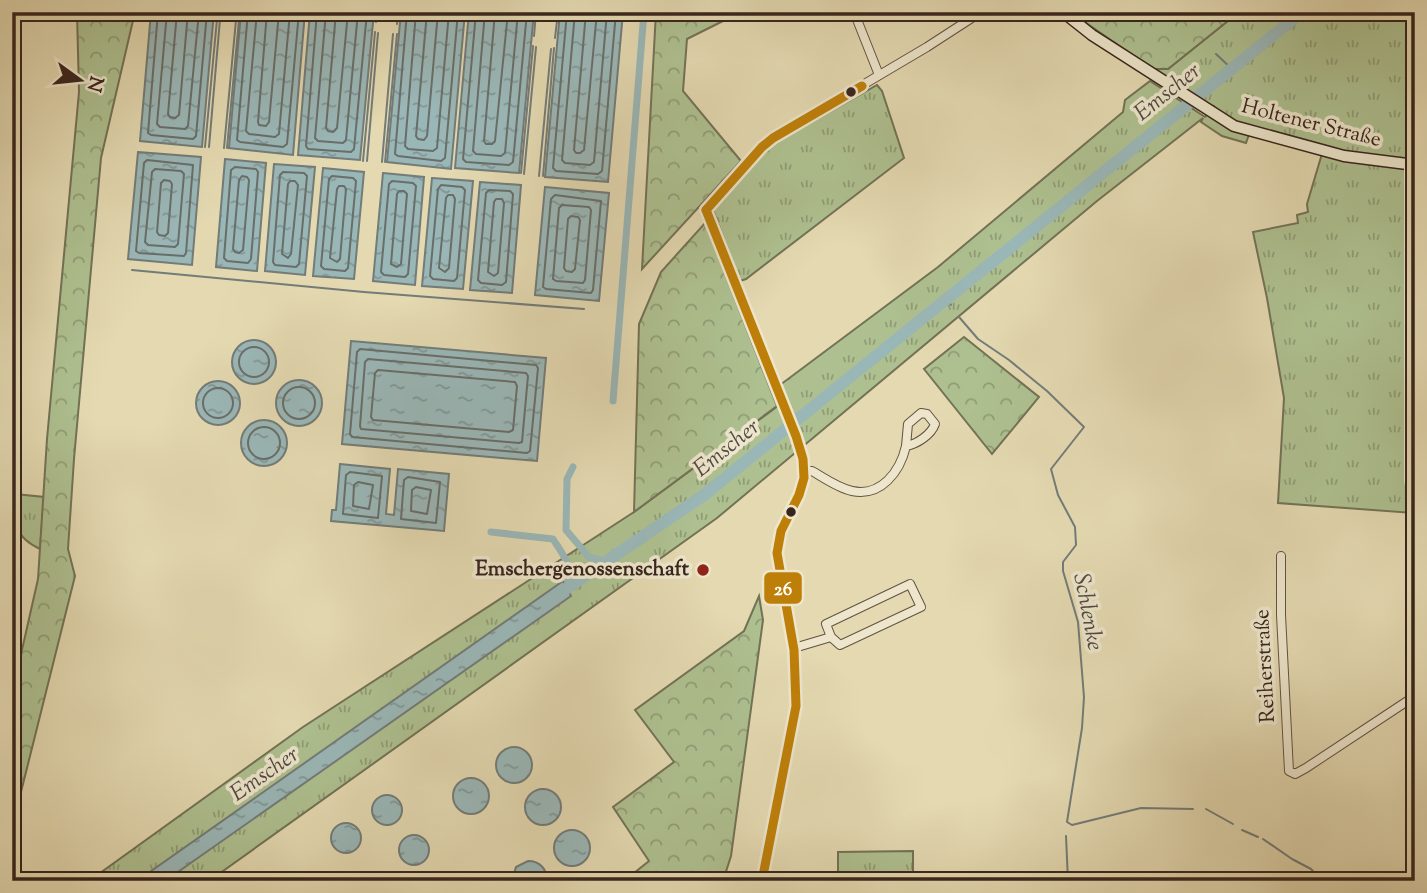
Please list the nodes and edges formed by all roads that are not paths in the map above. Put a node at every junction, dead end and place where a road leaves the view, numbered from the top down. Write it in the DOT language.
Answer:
graph roads {
  1 [pos="855,12"];
  2 [pos="981,12"];
  3 [pos="1063,12"];
  4 [pos="879,75"];
  5 [pos="1413,165"];
  6 [pos="906,446"];
  7 [pos="12,471"];
  8 [pos="806,471"];
  9 [pos="12,496"];
  10 [pos="1415,504"];
  11 [pos="1281,556"];
  12 [pos="831,637"];
  13 [pos="794,648"];
  14 [pos="1415,696"];
  15 [pos="762,881"];
  1 -- 4 [label="street"];
  2 -- 4 [label="street"];
  3 -- 5 [label="main road, Holtener Straße"];
  4 -- 8 [label="street"];
  5 -- 10 [label="street"];
  6 -- 8 [label="street"];
  7 -- 9 [label="street"];
  8 -- 13 [label="street"];
  11 -- 14 [label="street, Reiherstraße"];
  12 -- 12 [label="street"];
  12 -- 13 [label="street"];
  13 -- 15 [label="street"];
}
